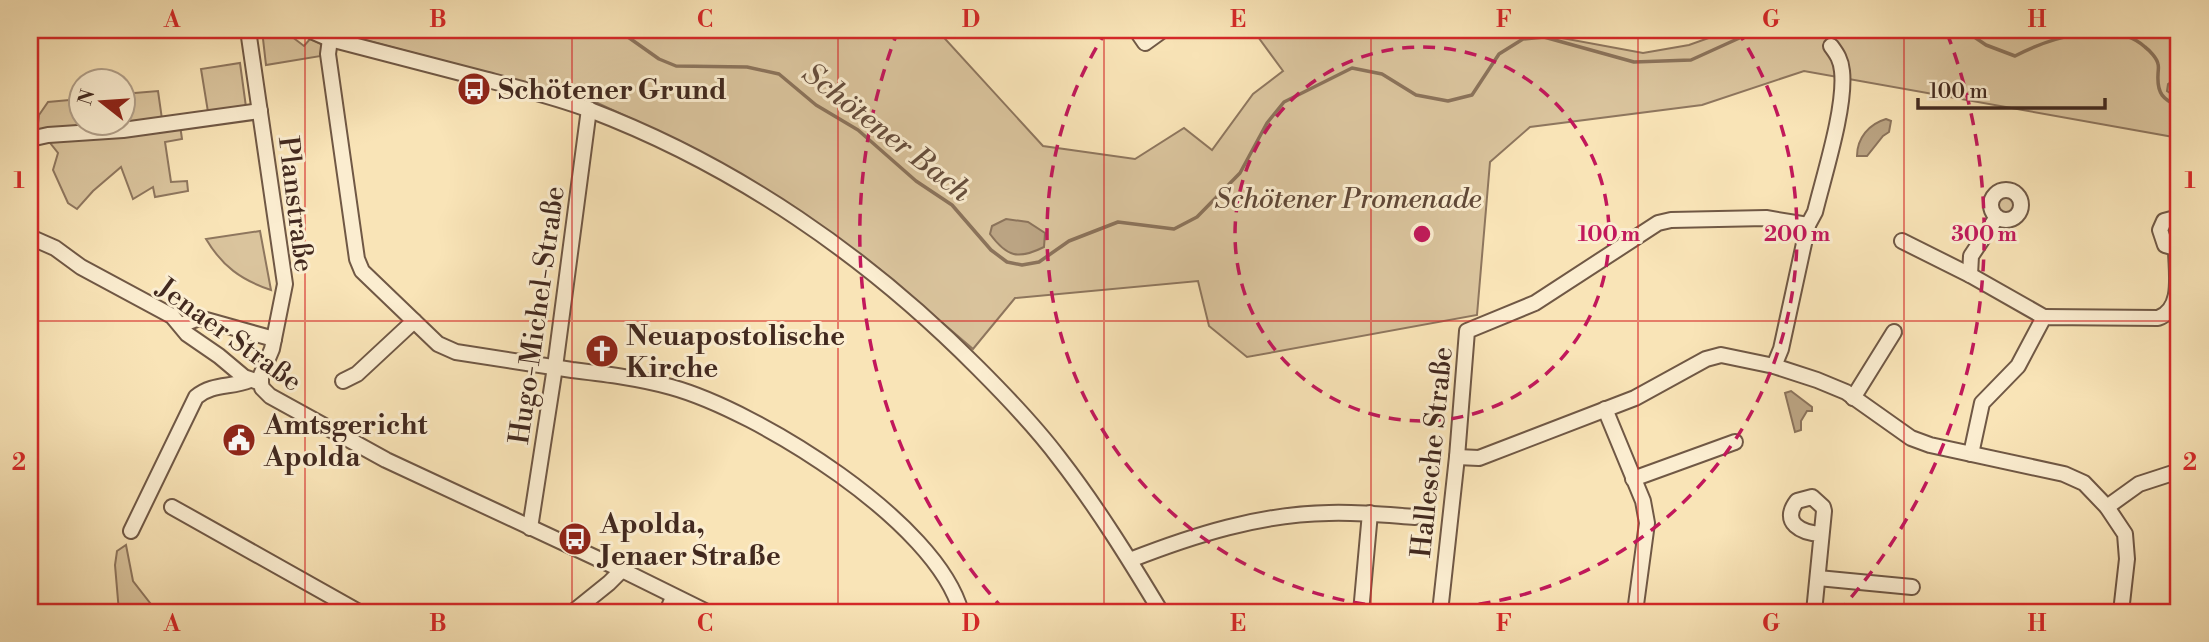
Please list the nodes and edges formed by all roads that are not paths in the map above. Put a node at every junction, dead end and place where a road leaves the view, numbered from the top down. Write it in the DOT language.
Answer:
graph roads {
  1 [pos="248,30"];
  2 [pos="309,30"];
  3 [pos="1136,30"];
  4 [pos="1163,30"];
  5 [pos="330,39"];
  6 [pos="1831,46"];
  7 [pos="589,109"];
  8 [pos="260,111"];
  9 [pos="30,139"];
  10 [pos="1997,217"];
  11 [pos="2179,217"];
  12 [pos="1808,225"];
  13 [pos="30,237"];
  14 [pos="1902,241"];
  15 [pos="2178,249"];
  16 [pos="1970,275"];
  17 [pos="2044,317"];
  18 [pos="414,321"];
  19 [pos="181,325"];
  20 [pos="1894,332"];
  21 [pos="274,340"];
  22 [pos="1774,366"];
  23 [pos="555,368"];
  24 [pos="250,379"];
  25 [pos="343,381"];
  26 [pos="1853,398"];
  27 [pos="1605,409"];
  28 [pos="1735,442"];
  29 [pos="1971,454"];
  30 [pos="1457,457"];
  31 [pos="2179,471"];
  32 [pos="1633,479"];
  33 [pos="172,507"];
  34 [pos="2107,507"];
  35 [pos="1370,513"];
  36 [pos="1415,517"];
  37 [pos="530,528"];
  38 [pos="131,531"];
  39 [pos="1822,534"];
  40 [pos="1130,560"];
  41 [pos="622,570"];
  42 [pos="1818,578"];
  43 [pos="1912,587"];
  44 [pos="673,597"];
  45 [pos="359,612"];
  46 [pos="573,612"];
  47 [pos="667,612"];
  48 [pos="707,612"];
  49 [pos="961,612"];
  50 [pos="1160,612"];
  51 [pos="1361,612"];
  52 [pos="1440,612"];
  53 [pos="1635,612"];
  54 [pos="1814,612"];
  55 [pos="2121,612"];
  1 -- 8 [label="street, Planstraße"];
  2 -- 5 [label="street"];
  3 -- 4 [label="street"];
  5 -- 7 [label="street"];
  5 -- 18 [label="street"];
  6 -- 12 [label="street"];
  7 -- 23 [label="street, Hugo-Michel-Straße"];
  7 -- 40 [label="street"];
  8 -- 9 [label="street"];
  8 -- 21 [label="street, Planstraße"];
  10 -- 16 [label="street"];
  11 -- 15 [label="street"];
  12 -- 22 [label="street"];
  12 -- 30 [label="street, Hallesche Straße"];
  13 -- 19 [label="street, Jenaer Straße"];
  14 -- 16 [label="street"];
  15 -- 17 [label="street"];
  16 -- 17 [label="street"];
  17 -- 29 [label="street"];
  18 -- 23 [label="street"];
  18 -- 25 [label="street"];
  19 -- 21 [label="street"];
  19 -- 24 [label="street, Jenaer Straße"];
  20 -- 26 [label="street"];
  21 -- 24 [label="street, Planstraße"];
  22 -- 26 [label="street"];
  22 -- 27 [label="street"];
  23 -- 37 [label="street, Hugo-Michel-Straße"];
  23 -- 49 [label="street"];
  24 -- 37 [label="street, Jenaer Straße"];
  24 -- 38 [label="street"];
  26 -- 29 [label="street"];
  27 -- 30 [label="street"];
  27 -- 32 [label="street"];
  28 -- 32 [label="street"];
  29 -- 34 [label="street"];
  30 -- 52 [label="street, Hallesche Straße"];
  31 -- 34 [label="street"];
  32 -- 53 [label="street"];
  33 -- 45 [label="street"];
  34 -- 55 [label="street"];
  35 -- 36 [label="street"];
  35 -- 40 [label="street"];
  35 -- 51 [label="street"];
  37 -- 41 [label="street, Jenaer Straße"];
  39 -- 42 [label="street"];
  40 -- 50 [label="street"];
  41 -- 44 [label="street, Jenaer Straße"];
  41 -- 46 [label="street"];
  42 -- 43 [label="street"];
  42 -- 54 [label="street"];
  44 -- 47 [label="street"];
  44 -- 48 [label="street, Jenaer Straße"];
}
